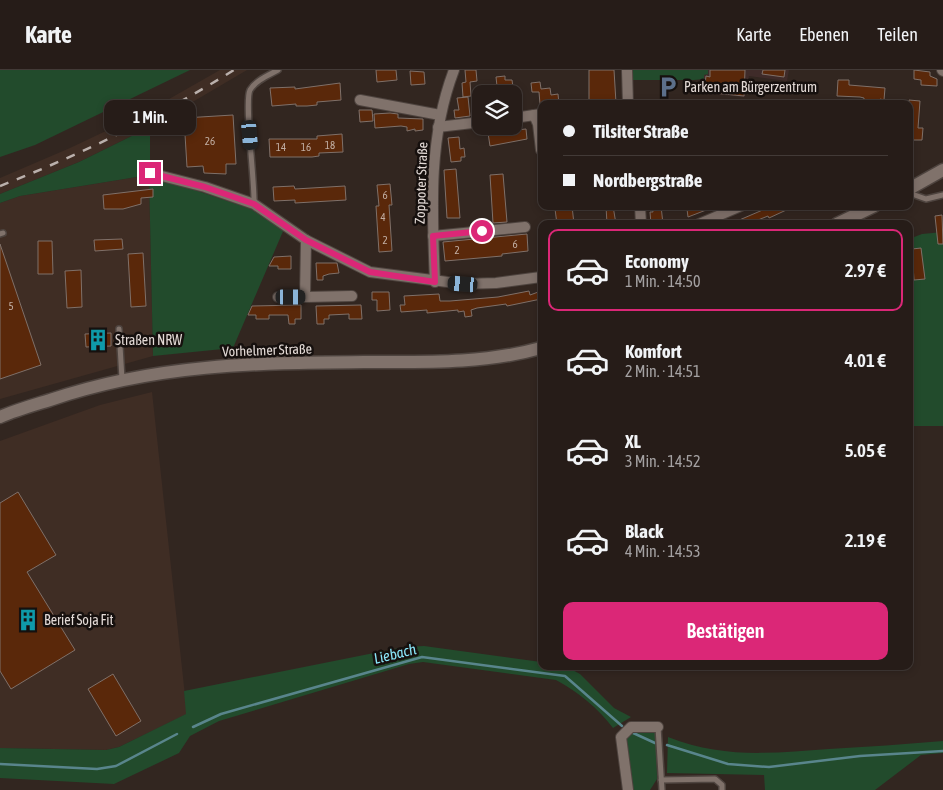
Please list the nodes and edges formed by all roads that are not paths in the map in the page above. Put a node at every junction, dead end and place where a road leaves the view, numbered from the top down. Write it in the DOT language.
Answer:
graph roads {
  1 [pos="278,70"];
  2 [pos="454,70"];
  3 [pos="627,70"];
  4 [pos="360,100"];
  5 [pos="628,100"];
  6 [pos="538,114"];
  7 [pos="440,116"];
  8 [pos="522,117"];
  9 [pos="472,123"];
  10 [pos="438,127"];
  11 [pos="943,170"];
  12 [pos="150,173"];
  13 [pos="913,187"];
  14 [pos="913,194"];
  15 [pos="943,195"];
  16 [pos="254,204"];
  17 [pos="732,210"];
  18 [pos="866,210"];
  19 [pos="708,220"];
  20 [pos="844,220"];
  21 [pos="525,227"];
  22 [pos="433,236"];
  23 [pos="306,240"];
  24 [pos="538,277"];
  25 [pos="435,282"];
  26 [pos="352,296"];
  27 [pos="278,297"];
  28 [pos="305,297"];
  29 [pos="119,329"];
  30 [pos="538,349"];
  31 [pos="122,379"];
  32 [pos="0,417"];
  33 [pos="658,727"];
  34 [pos="661,780"];
  35 [pos="628,790"];
  36 [pos="662,790"];
  37 [pos="722,790"];
  1 -- 16 [label="lane"];
  2 -- 7 [label="street, Zoppoter Straße"];
  3 -- 5 [label="street"];
  4 -- 7 [label="street"];
  6 -- 8 [label="street"];
  7 -- 10 [label="street, Zoppoter Straße"];
  9 -- 10 [label="street"];
  10 -- 22 [label="street, Zoppoter Straße"];
  11 -- 13 [label="main road"];
  12 -- 16 [label="street"];
  14 -- 15 [label="lane"];
  16 -- 23 [label="street"];
  17 -- 19 [label="street"];
  18 -- 20 [label="main road"];
  21 -- 22 [label="street"];
  22 -- 25 [label="street, Zoppoter Straße"];
  23 -- 25 [label="street"];
  23 -- 28 [label="street"];
  24 -- 25 [label="street"];
  26 -- 28 [label="street"];
  27 -- 28 [label="street"];
  29 -- 31 [label="lane"];
  30 -- 31 [label="main road, Vorhelmer Straße"];
  31 -- 32 [label="main road, Vorhelmer Straße"];
  33 -- 34 [label="lane"];
  33 -- 35 [label="street"];
  34 -- 36 [label="lane"];
  34 -- 37 [label="lane"];
}
